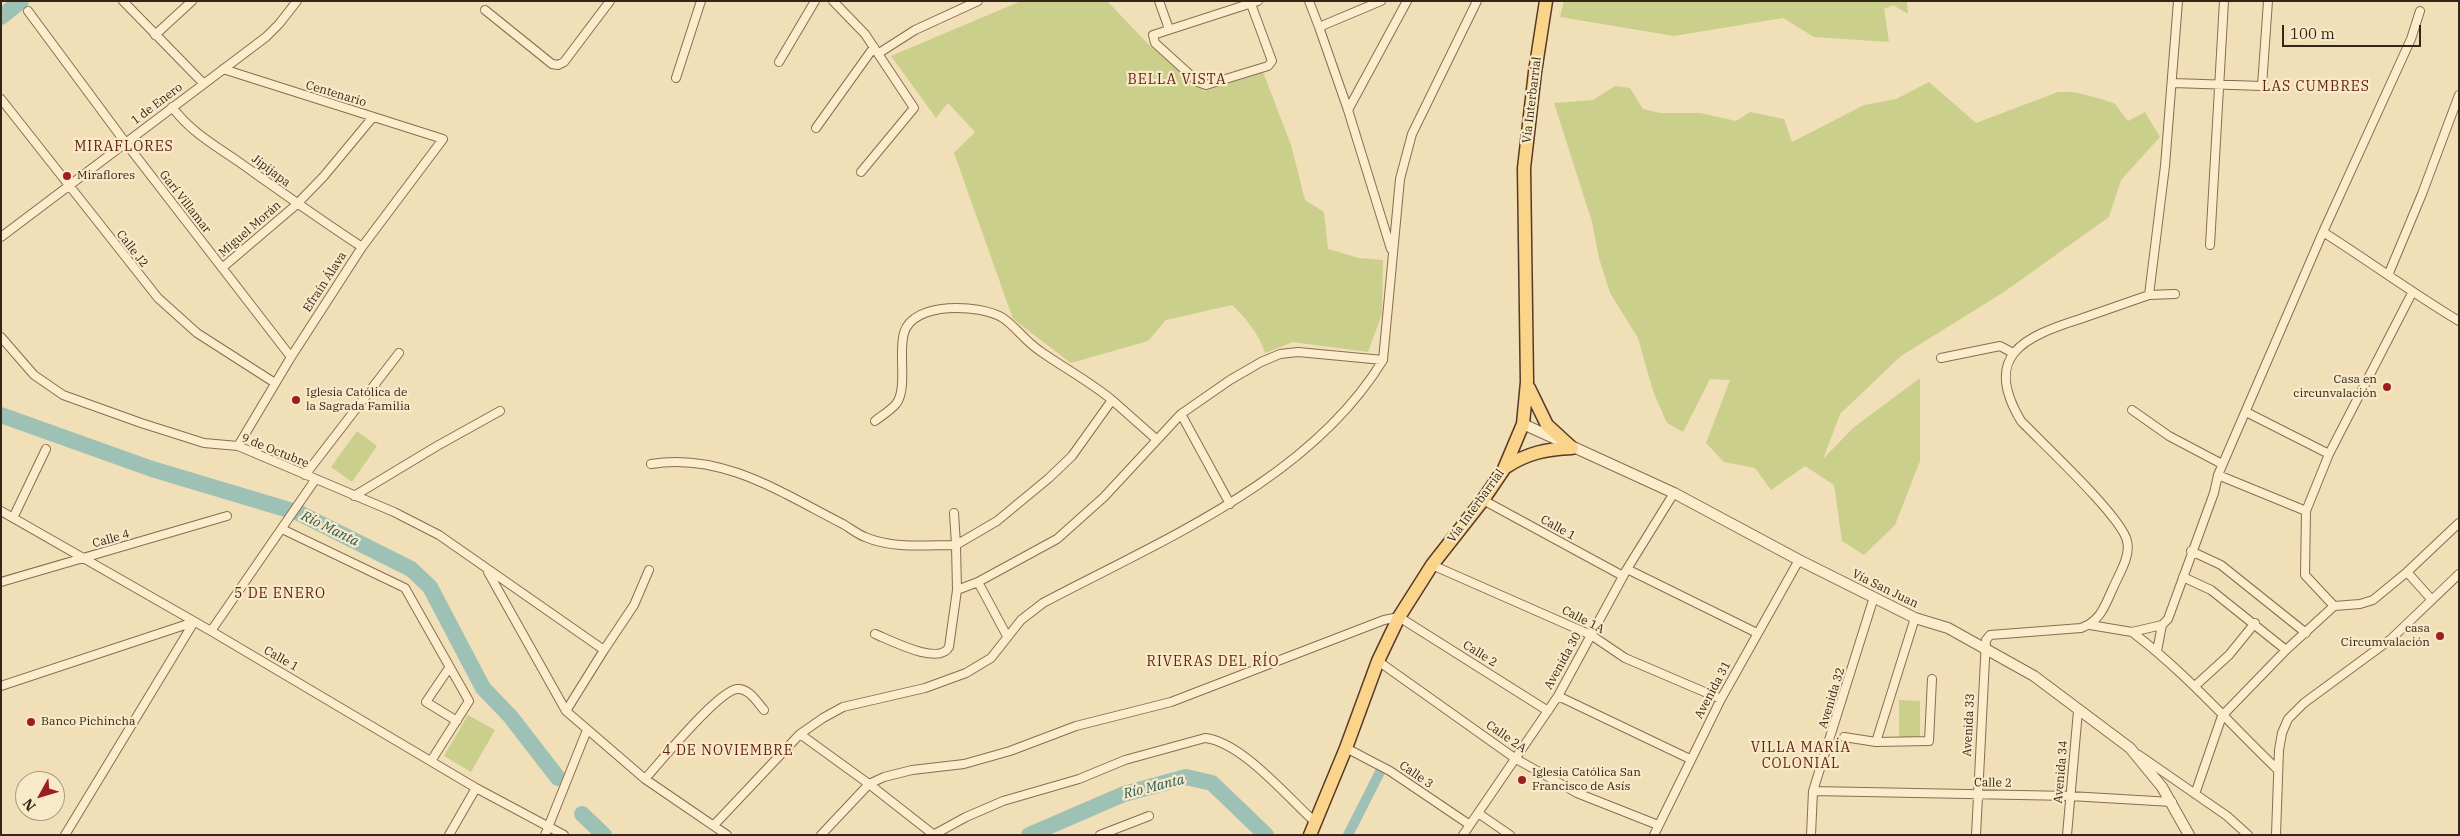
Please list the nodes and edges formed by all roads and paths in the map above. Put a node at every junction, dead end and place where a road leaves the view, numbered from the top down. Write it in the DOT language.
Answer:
graph roads {
  1 [pos="123,1"];
  2 [pos="192,1"];
  3 [pos="297,1"];
  4 [pos="610,1"];
  5 [pos="701,1"];
  6 [pos="815,1"];
  7 [pos="833,1"];
  8 [pos="978,1"];
  9 [pos="1159,1"];
  10 [pos="1309,1"];
  11 [pos="1381,1"];
  12 [pos="1407,1"];
  13 [pos="1477,1"];
  14 [pos="1546,1"];
  15 [pos="2178,1"];
  16 [pos="2224,1"];
  17 [pos="2268,1"];
  18 [pos="1255,3"];
  19 [pos="485,10"];
  20 [pos="2420,10"];
  21 [pos="28,11"];
  22 [pos="1319,27"];
  23 [pos="1169,29"];
  24 [pos="156,36"];
  25 [pos="877,50"];
  26 [pos="778,62"];
  27 [pos="223,69"];
  28 [pos="676,78"];
  29 [pos="202,83"];
  30 [pos="2173,83"];
  31 [pos="2220,86"];
  32 [pos="2459,95"];
  33 [pos="1,100"];
  34 [pos="172,107"];
  35 [pos="1348,110"];
  36 [pos="372,117"];
  37 [pos="816,128"];
  38 [pos="443,139"];
  39 [pos="125,142"];
  40 [pos="861,172"];
  41 [pos="68,186"];
  42 [pos="296,204"];
  43 [pos="2324,232"];
  44 [pos="1,237"];
  45 [pos="2210,245"];
  46 [pos="362,247"];
  47 [pos="1392,252"];
  48 [pos="222,268"];
  49 [pos="2388,273"];
  50 [pos="2412,293"];
  51 [pos="2175,294"];
  52 [pos="2149,296"];
  53 [pos="2459,321"];
  54 [pos="1,337"];
  55 [pos="399,353"];
  56 [pos="2014,353"];
  57 [pos="291,357"];
  58 [pos="1941,358"];
  59 [pos="1384,360"];
  60 [pos="1527,382"];
  61 [pos="275,383"];
  62 [pos="1112,400"];
  63 [pos="2132,410"];
  64 [pos="500,411"];
  65 [pos="2246,412"];
  66 [pos="1181,414"];
  67 [pos="875,421"];
  68 [pos="1523,424"];
  69 [pos="1156,439"];
  70 [pos="238,446"];
  71 [pos="1572,448"];
  72 [pos="46,449"];
  73 [pos="2329,454"];
  74 [pos="651,464"];
  75 [pos="2222,464"];
  76 [pos="1504,469"];
  77 [pos="305,475"];
  78 [pos="2218,475"];
  79 [pos="315,480"];
  80 [pos="1674,493"];
  81 [pos="354,496"];
  82 [pos="1483,500"];
  83 [pos="1230,504"];
  84 [pos="2306,511"];
  85 [pos="1,512"];
  86 [pos="954,513"];
  87 [pos="227,516"];
  88 [pos="13,518"];
  89 [pos="2459,522"];
  90 [pos="284,526"];
  91 [pos="956,545"];
  92 [pos="2191,551"];
  93 [pos="82,559"];
  94 [pos="1799,560"];
  95 [pos="1432,565"];
  96 [pos="487,570"];
  97 [pos="649,570"];
  98 [pos="1625,572"];
  99 [pos="2407,572"];
  100 [pos="2459,574"];
  101 [pos="2184,577"];
  102 [pos="1,582"];
  103 [pos="978,582"];
  104 [pos="957,590"];
  105 [pos="1874,597"];
  106 [pos="2432,600"];
  107 [pos="2334,606"];
  108 [pos="1399,617"];
  109 [pos="1915,618"];
  110 [pos="194,622"];
  111 [pos="2255,623"];
  112 [pos="2090,625"];
  113 [pos="2162,625"];
  114 [pos="212,631"];
  115 [pos="2132,632"];
  116 [pos="1757,633"];
  117 [pos="2306,633"];
  118 [pos="875,634"];
  119 [pos="1591,635"];
  120 [pos="1007,636"];
  121 [pos="1984,647"];
  122 [pos="604,650"];
  123 [pos="2286,650"];
  124 [pos="2157,651"];
  125 [pos="1378,661"];
  126 [pos="449,668"];
  127 [pos="1932,679"];
  128 [pos="1,686"];
  129 [pos="2195,686"];
  130 [pos="1558,696"];
  131 [pos="1720,699"];
  132 [pos="764,710"];
  133 [pos="566,711"];
  134 [pos="1548,711"];
  135 [pos="2078,711"];
  136 [pos="2222,716"];
  137 [pos="457,721"];
  138 [pos="587,730"];
  139 [pos="800,734"];
  140 [pos="1844,737"];
  141 [pos="1876,742"];
  142 [pos="1346,748"];
  143 [pos="2130,748"];
  144 [pos="1516,759"];
  145 [pos="1690,760"];
  146 [pos="431,761"];
  147 [pos="2277,769"];
  148 [pos="645,778"];
  149 [pos="869,784"];
  150 [pos="476,788"];
  151 [pos="1813,791"];
  152 [pos="1977,794"];
  153 [pos="2195,794"];
  154 [pos="2070,796"];
  155 [pos="2172,802"];
  156 [pos="1478,813"];
  157 [pos="1149,816"];
  158 [pos="715,824"];
  159 [pos="1470,825"];
  160 [pos="1658,825"];
  161 [pos="1314,830"];
  162 [pos="547,831"];
  163 [pos="935,834"];
  164 [pos="65,835"];
  165 [pos="449,835"];
  166 [pos="564,835"];
  167 [pos="727,835"];
  168 [pos="821,835"];
  169 [pos="1100,835"];
  170 [pos="1463,835"];
  171 [pos="1510,835"];
  172 [pos="1654,835"];
  173 [pos="1811,835"];
  174 [pos="1976,835"];
  175 [pos="2067,835"];
  176 [pos="2189,835"];
  177 [pos="2248,835"];
  178 [pos="2276,835"];
  1 -- 24 [label="street"];
  2 -- 24 [label="street"];
  3 -- 27 [label="street, 1 de Enero"];
  4 -- 19 [label="street"];
  5 -- 28 [label="street"];
  6 -- 26 [label="street"];
  7 -- 25 [label="street"];
  8 -- 25 [label="street"];
  9 -- 23 [label="street"];
  10 -- 22 [label="street"];
  11 -- 22 [label="street"];
  12 -- 35 [label="street"];
  13 -- 47 [label="street"];
  14 -- 60 [label="main road, Vía Interbarrial"];
  15 -- 30 [label="street"];
  16 -- 31 [label="street"];
  17 -- 31 [label="street"];
  18 -- 23 [label="street"];
  18 -- 23 [label="street"];
  20 -- 43 [label="street"];
  21 -- 39 [label="street, Garí Villamar"];
  22 -- 35 [label="street"];
  24 -- 29 [label="street"];
  25 -- 37 [label="street"];
  25 -- 40 [label="street"];
  27 -- 29 [label="street, 1 de Enero"];
  27 -- 36 [label="street, Centenario"];
  29 -- 34 [label="street, 1 de Enero"];
  30 -- 31 [label="street"];
  30 -- 52 [label="street"];
  31 -- 45 [label="street"];
  32 -- 49 [label="street"];
  33 -- 41 [label="street, Calle J2"];
  34 -- 39 [label="street, 1 de Enero"];
  34 -- 42 [label="street, Jipijapa"];
  35 -- 47 [label="street"];
  36 -- 38 [label="street, Centenario"];
  36 -- 42 [label="street, Miguel Morán"];
  38 -- 46 [label="street, Efraín Álava"];
  39 -- 41 [label="street, 1 de Enero"];
  39 -- 48 [label="street, Garí Villamar"];
  41 -- 44 [label="street, 1 de Enero"];
  41 -- 61 [label="street, Calle J2"];
  42 -- 46 [label="street, Jipijapa"];
  42 -- 48 [label="street, Miguel Morán"];
  43 -- 49 [label="street"];
  43 -- 65 [label="street"];
  46 -- 57 [label="street, Efraín Álava"];
  47 -- 59 [label="street"];
  48 -- 57 [label="street, Garí Villamar"];
  49 -- 50 [label="street"];
  50 -- 53 [label="street"];
  50 -- 73 [label="street"];
  51 -- 52 [label="street"];
  52 -- 56 [label="street"];
  54 -- 70 [label="street, 9 de Octubre"];
  55 -- 77 [label="street"];
  56 -- 58 [label="street"];
  56 -- 112 [label="street"];
  57 -- 61 [label="street, Efraín Álava"];
  59 -- 66 [label="street"];
  59 -- 83 [label="street"];
  60 -- 68 [label="main road, Vía Interbarrial"];
  60 -- 71 [label="main road"];
  61 -- 70 [label="street, Efraín Álava"];
  62 -- 67 [label="street"];
  62 -- 69 [label="street"];
  62 -- 91 [label="street"];
  63 -- 75 [label="street"];
  64 -- 81 [label="street"];
  65 -- 73 [label="street"];
  65 -- 75 [label="street"];
  66 -- 69 [label="street"];
  66 -- 83 [label="street"];
  68 -- 71 [label="street, Vía San Juan"];
  68 -- 76 [label="main road, Vía Interbarrial"];
  69 -- 103 [label="street"];
  70 -- 77 [label="street, 9 de Octubre"];
  71 -- 76 [label="main road"];
  71 -- 80 [label="street, Vía San Juan"];
  72 -- 88 [label="street"];
  73 -- 84 [label="street"];
  74 -- 91 [label="street"];
  75 -- 78 [label="street"];
  76 -- 82 [label="main road, Vía Interbarrial"];
  77 -- 79 [label="street, 9 de Octubre"];
  78 -- 84 [label="street"];
  78 -- 92 [label="street"];
  79 -- 81 [label="street, 9 de Octubre"];
  79 -- 90 [label="street"];
  80 -- 94 [label="street, Vía San Juan"];
  80 -- 98 [label="street, Avenida 30"];
  81 -- 96 [label="street, 9 de Octubre"];
  82 -- 95 [label="main road, Vía Interbarrial"];
  82 -- 98 [label="street, Calle 1"];
  83 -- 120 [label="street"];
  84 -- 107 [label="street"];
  85 -- 88 [label="street, Calle 1"];
  86 -- 91 [label="street"];
  87 -- 93 [label="street, Calle 4"];
  88 -- 93 [label="street, Calle 1"];
  89 -- 99 [label="street"];
  90 -- 114 [label="street"];
  90 -- 126 [label="street"];
  91 -- 104 [label="street"];
  92 -- 101 [label="street"];
  92 -- 117 [label="street"];
  93 -- 102 [label="street, Calle 4"];
  93 -- 110 [label="street, Calle 1"];
  94 -- 105 [label="street, Vía San Juan"];
  94 -- 116 [label="street, Avenida 31"];
  95 -- 108 [label="main road, Vía Interbarrial"];
  95 -- 119 [label="street, Calle 1A"];
  96 -- 122 [label="street, 9 de Octubre"];
  96 -- 133 [label="street, 9 de Octubre"];
  97 -- 122 [label="street"];
  98 -- 116 [label="street, Calle 1"];
  98 -- 119 [label="street, Avenida 30"];
  99 -- 106 [label="street"];
  99 -- 107 [label="street"];
  100 -- 106 [label="street"];
  101 -- 111 [label="street"];
  101 -- 113 [label="street"];
  103 -- 104 [label="street"];
  103 -- 120 [label="street"];
  104 -- 118 [label="street"];
  105 -- 109 [label="street, Vía San Juan"];
  105 -- 151 [label="street, Avenida 32"];
  106 -- 147 [label="street"];
  107 -- 117 [label="street"];
  108 -- 125 [label="main road, Vía Interbarrial"];
  108 -- 134 [label="street, Calle 2"];
  108 -- 149 [label="street"];
  109 -- 121 [label="street, Vía San Juan"];
  109 -- 141 [label="street"];
  110 -- 114 [label="street, Calle 1"];
  110 -- 128 [label="street"];
  110 -- 164 [label="street"];
  111 -- 123 [label="street"];
  111 -- 129 [label="street"];
  112 -- 115 [label="street"];
  112 -- 121 [label="street"];
  113 -- 115 [label="street"];
  113 -- 124 [label="street"];
  114 -- 146 [label="street, Calle 1"];
  115 -- 124 [label="street"];
  116 -- 131 [label="street, Avenida 31"];
  117 -- 123 [label="street"];
  119 -- 130 [label="street, Avenida 30"];
  119 -- 131 [label="street, Calle 1A"];
  120 -- 139 [label="street"];
  121 -- 135 [label="street, Vía San Juan"];
  121 -- 152 [label="street, Avenida 33"];
  122 -- 133 [label="street"];
  123 -- 136 [label="street"];
  124 -- 129 [label="street"];
  125 -- 142 [label="main road, Vía Interbarrial"];
  125 -- 144 [label="street, Calle 2A"];
  126 -- 137 [label="street"];
  126 -- 137 [label="street"];
  127 -- 141 [label="street"];
  129 -- 136 [label="street"];
  130 -- 134 [label="street, Avenida 30"];
  130 -- 145 [label="street"];
  131 -- 145 [label="street, Avenida 31"];
  132 -- 148 [label="street"];
  133 -- 138 [label="street, 9 de Octubre"];
  134 -- 144 [label="street, Avenida 30"];
  135 -- 143 [label="street, Vía San Juan"];
  135 -- 154 [label="street, Avenida 34"];
  136 -- 147 [label="street"];
  136 -- 153 [label="street"];
  137 -- 146 [label="street"];
  138 -- 148 [label="street, 9 de Octubre"];
  138 -- 162 [label="street"];
  139 -- 149 [label="street"];
  139 -- 158 [label="street"];
  140 -- 141 [label="street"];
  142 -- 159 [label="street, Calle 3"];
  142 -- 161 [label="main road, Vía Interbarrial"];
  143 -- 153 [label="street"];
  143 -- 155 [label="street, Vía San Juan"];
  144 -- 156 [label="street, Avenida 30"];
  144 -- 160 [label="street, Calle 2A"];
  145 -- 160 [label="street, Avenida 31"];
  146 -- 150 [label="street, Calle 1"];
  147 -- 178 [label="street"];
  148 -- 158 [label="street, 9 de Octubre"];
  149 -- 163 [label="street"];
  149 -- 168 [label="street"];
  150 -- 162 [label="street, Calle 1"];
  150 -- 165 [label="street"];
  151 -- 152 [label="street, Calle 2"];
  151 -- 173 [label="street, Avenida 32"];
  152 -- 154 [label="street, Calle 2"];
  152 -- 174 [label="street, Avenida 33"];
  153 -- 177 [label="street"];
  154 -- 155 [label="street, Calle 2"];
  154 -- 175 [label="street, Avenida 34"];
  155 -- 176 [label="street, Vía San Juan"];
  156 -- 159 [label="street, Avenida 30"];
  156 -- 171 [label="street"];
  157 -- 169 [label="street"];
  158 -- 167 [label="street, 9 de Octubre"];
  159 -- 170 [label="street, Avenida 30"];
  160 -- 172 [label="street, Avenida 31"];
  161 -- 163 [label="street"];
  162 -- 166 [label="street, Calle 1"];
}
